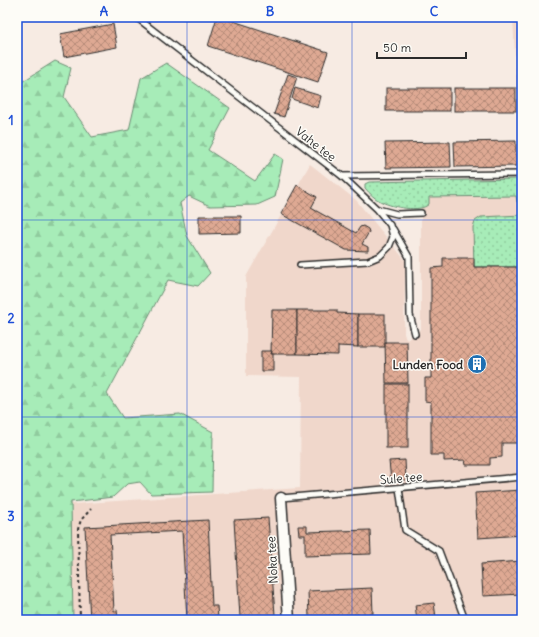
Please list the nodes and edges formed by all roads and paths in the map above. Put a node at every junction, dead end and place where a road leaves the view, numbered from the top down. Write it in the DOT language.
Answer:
graph roads {
  1 [pos="136,17"];
  2 [pos="522,174"];
  3 [pos="342,176"];
  4 [pos="376,209"];
  5 [pos="421,213"];
  6 [pos="390,225"];
  7 [pos="300,265"];
  8 [pos="414,334"];
  9 [pos="522,477"];
  10 [pos="399,488"];
  11 [pos="281,498"];
  12 [pos="91,509"];
  13 [pos="80,620"];
  14 [pos="289,620"];
  15 [pos="465,620"];
  1 -- 3 [label="lane, Vahe tee"];
  2 -- 3 [label="lane, Vahe tee"];
  3 -- 4 [label="lane"];
  4 -- 5 [label="lane"];
  4 -- 6 [label="lane"];
  6 -- 7 [label="lane"];
  6 -- 8 [label="lane"];
  9 -- 10 [label="lane, Sule tee"];
  10 -- 11 [label="lane, Sule tee"];
  10 -- 15 [label="lane"];
  11 -- 14 [label="street, Noka tee"];
  12 -- 13 [label="path"];
}
